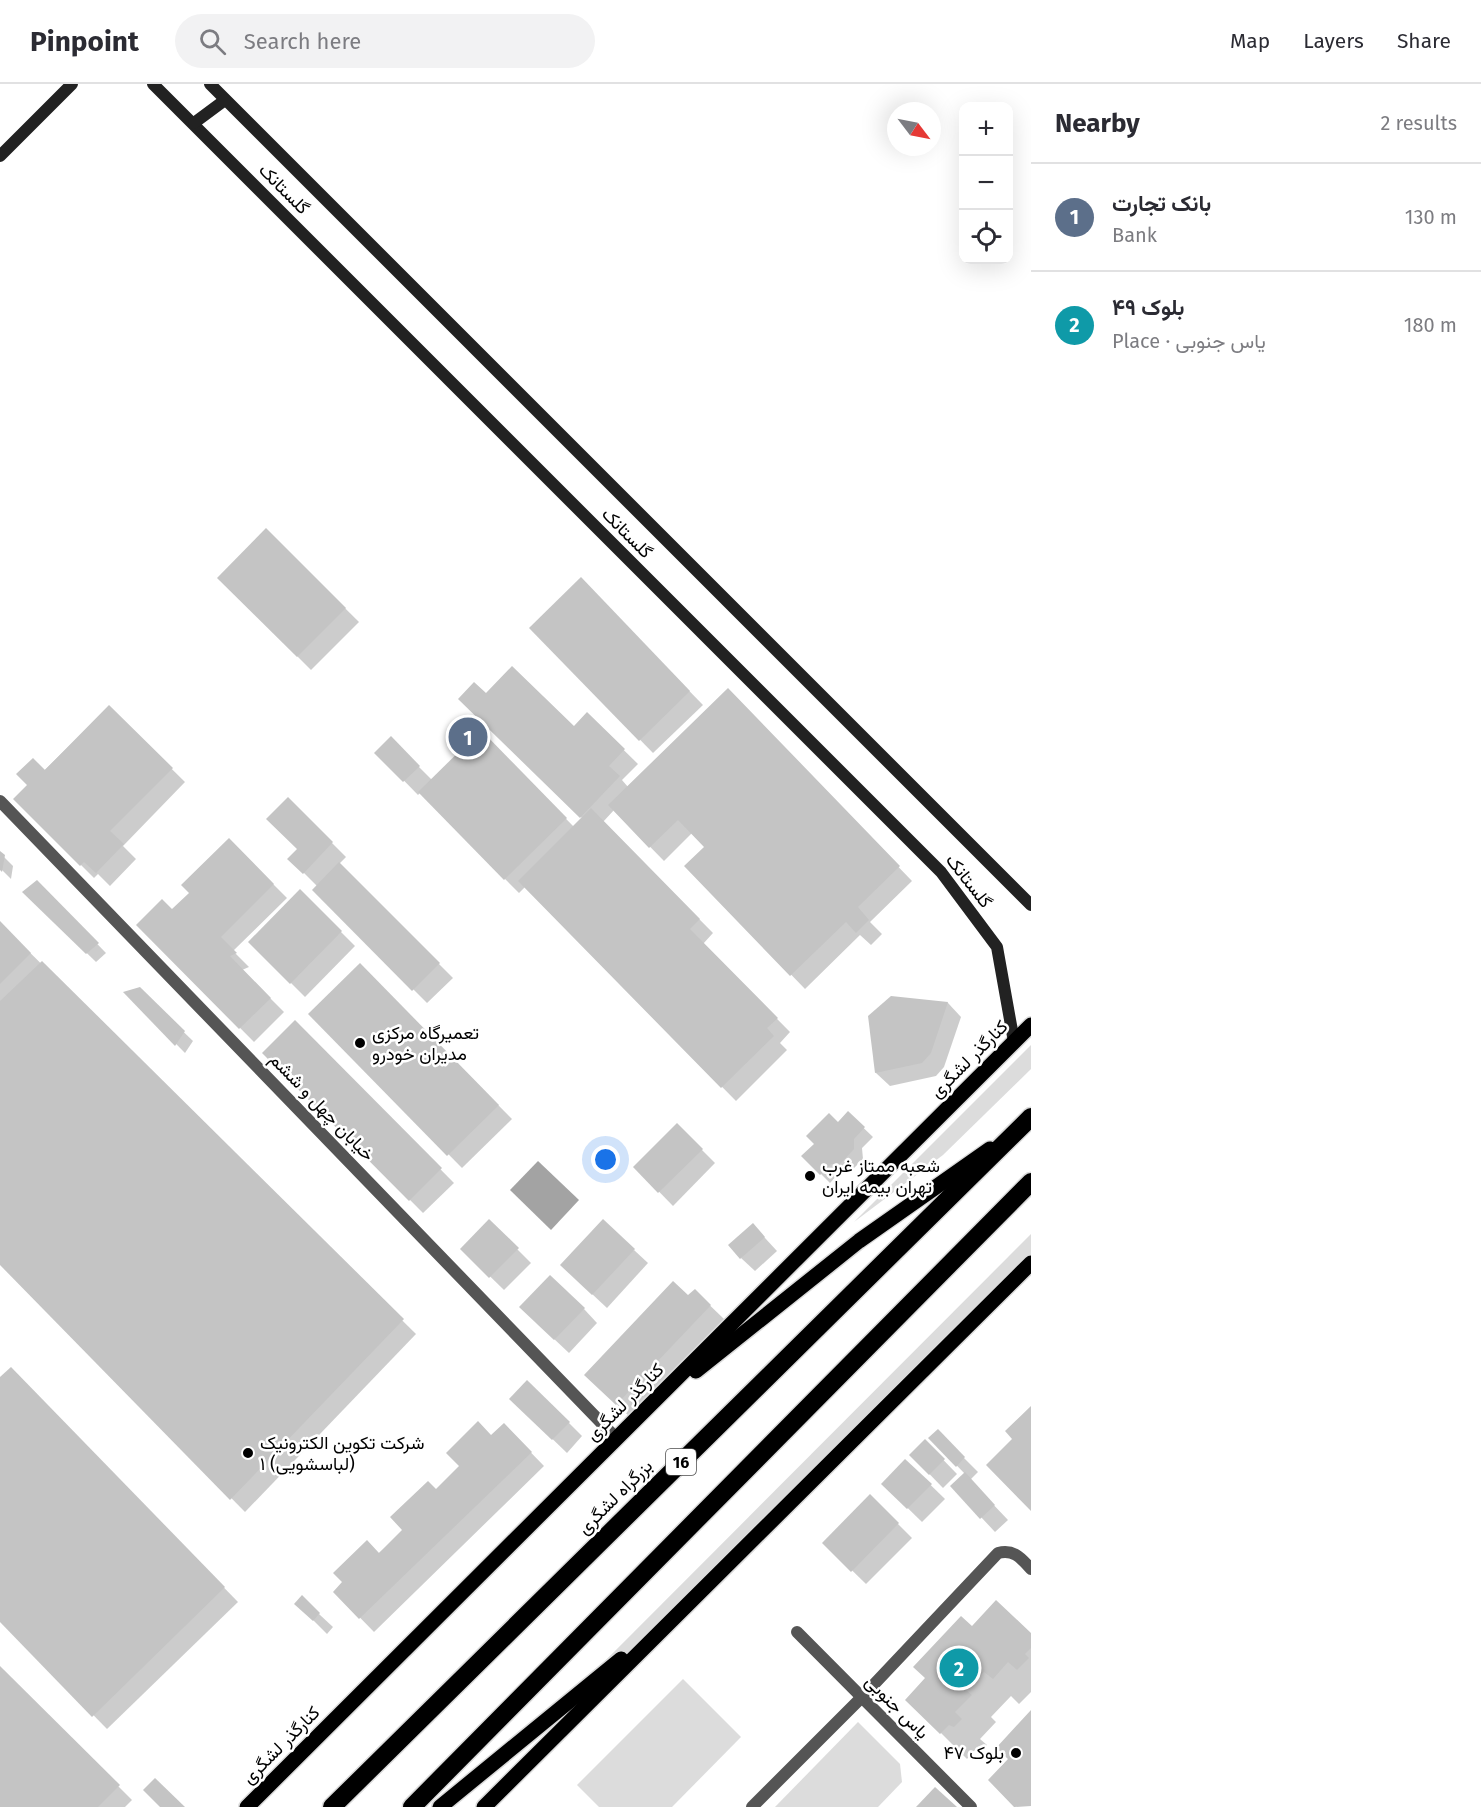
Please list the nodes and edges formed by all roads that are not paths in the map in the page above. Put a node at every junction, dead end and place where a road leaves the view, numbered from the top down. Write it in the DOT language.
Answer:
graph roads {
  1 [pos="72,84"];
  2 [pos="153,84"];
  3 [pos="210,84"];
  4 [pos="225,100"];
  5 [pos="194,123"];
  6 [pos="0,156"];
  7 [pos="0,801"];
  8 [pos="1031,905"];
  9 [pos="1031,1025"];
  10 [pos="1014,1042"];
  11 [pos="1025,1123"];
  12 [pos="1031,1182"];
  13 [pos="1031,1263"];
  14 [pos="638,1417"];
  15 [pos="616,1438"];
  16 [pos="1031,1569"];
  17 [pos="689,1603"];
  18 [pos="797,1632"];
  19 [pos="862,1697"];
  20 [pos="247,1807"];
  21 [pos="332,1807"];
  22 [pos="412,1807"];
  23 [pos="440,1807"];
  24 [pos="484,1807"];
  25 [pos="752,1807"];
  26 [pos="971,1807"];
  1 -- 6 [label="street"];
  2 -- 5 [label="street, گلستانک"];
  3 -- 4 [label="street, گلستانک"];
  4 -- 5 [label="street"];
  4 -- 8 [label="street, گلستانک"];
  5 -- 10 [label="street, گلستانک"];
  7 -- 15 [label="street, خیابان چهل و ششم"];
  9 -- 10 [label="main road, کنارگذر لشگری"];
  10 -- 14 [label="main road, کنارگذر لشگری"];
  11 -- 14 [label="main road"];
  11 -- 21 [label="highway, بزرگراه لشگری / 16"];
  12 -- 22 [label="highway"];
  13 -- 17 [label="main road"];
  14 -- 15 [label="main road, کنارگذر لشگری"];
  15 -- 20 [label="main road, کنارگذر لشگری"];
  16 -- 19 [label="street"];
  17 -- 23 [label="main road"];
  17 -- 24 [label="main road"];
  18 -- 19 [label="street, یاس جنوبی"];
  19 -- 25 [label="street"];
  19 -- 26 [label="street, یاس جنوبی"];
}
